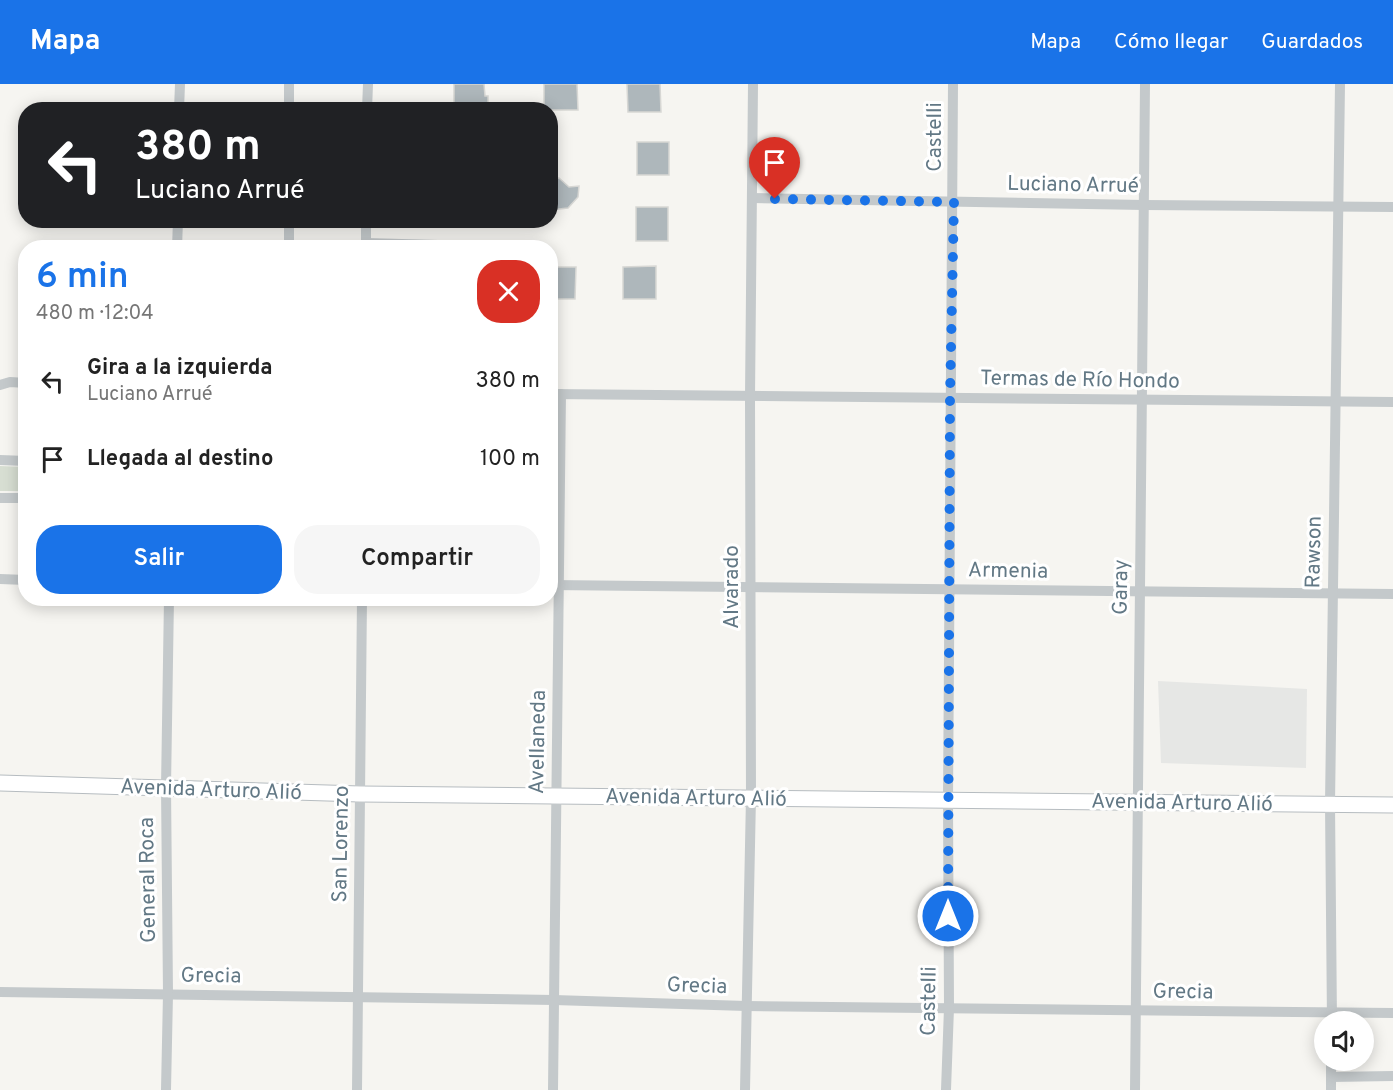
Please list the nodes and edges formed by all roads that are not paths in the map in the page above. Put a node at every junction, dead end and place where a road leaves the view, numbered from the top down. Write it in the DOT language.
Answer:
graph roads {
  1 [pos="180,84"];
  2 [pos="289,84"];
  3 [pos="368,84"];
  4 [pos="753,84"];
  5 [pos="953,84"];
  6 [pos="1145,84"];
  7 [pos="1340,84"];
  8 [pos="179,102"];
  9 [pos="289,102"];
  10 [pos="368,102"];
  11 [pos="753,198"];
  12 [pos="954,202"];
  13 [pos="1144,205"];
  14 [pos="1338,205"];
  15 [pos="1393,207"];
  16 [pos="18,382"];
  17 [pos="0,385"];
  18 [pos="558,394"];
  19 [pos="750,397"];
  20 [pos="950,397"];
  21 [pos="1142,399"];
  22 [pos="1335,401"];
  23 [pos="1393,402"];
  24 [pos="0,460"];
  25 [pos="18,461"];
  26 [pos="0,498"];
  27 [pos="18,498"];
  28 [pos="0,579"];
  29 [pos="18,580"];
  30 [pos="558,585"];
  31 [pos="750,587"];
  32 [pos="949,589"];
  33 [pos="1140,591"];
  34 [pos="1332,593"];
  35 [pos="1393,594"];
  36 [pos="169,606"];
  37 [pos="362,606"];
  38 [pos="555,606"];
  39 [pos="0,783"];
  40 [pos="166,787"];
  41 [pos="360,794"];
  42 [pos="556,796"];
  43 [pos="751,797"];
  44 [pos="948,800"];
  45 [pos="1138,802"];
  46 [pos="1329,804"];
  47 [pos="1393,805"];
  48 [pos="0,992"];
  49 [pos="168,994"];
  50 [pos="358,997"];
  51 [pos="554,1000"];
  52 [pos="746,1006"];
  53 [pos="949,1008"];
  54 [pos="1135,1010"];
  55 [pos="1333,1011"];
  56 [pos="1393,1013"];
  57 [pos="1374,1014"];
  58 [pos="1314,1016"];
  59 [pos="1331,1071"];
  60 [pos="1393,1076"];
  61 [pos="1331,1077"];
  62 [pos="166,1090"];
  63 [pos="357,1090"];
  64 [pos="553,1090"];
  65 [pos="745,1090"];
  66 [pos="946,1090"];
  67 [pos="1135,1090"];
  68 [pos="1331,1090"];
  1 -- 8 [label="street"];
  2 -- 9 [label="street"];
  3 -- 10 [label="street"];
  4 -- 11 [label="street, Alvarado"];
  5 -- 12 [label="street, Castelli"];
  6 -- 13 [label="street, Garay"];
  7 -- 14 [label="street, Rawson"];
  11 -- 12 [label="street, Luciano Arrué"];
  11 -- 19 [label="street, Alvarado"];
  12 -- 13 [label="street, Luciano Arrué"];
  12 -- 20 [label="street, Castelli"];
  13 -- 14 [label="street, Luciano Arrué"];
  13 -- 21 [label="street, Garay"];
  14 -- 15 [label="street, Luciano Arrué"];
  14 -- 22 [label="street, Rawson"];
  16 -- 17 [label="street"];
  18 -- 19 [label="street, Termas de Río Hondo"];
  19 -- 20 [label="street, Termas de Río Hondo"];
  19 -- 31 [label="street, Alvarado"];
  20 -- 21 [label="street, Termas de Río Hondo"];
  20 -- 32 [label="street, Castelli"];
  21 -- 22 [label="street, Termas de Río Hondo"];
  21 -- 33 [label="street, Garay"];
  22 -- 23 [label="street, Termas de Río Hondo"];
  22 -- 34 [label="street, Rawson"];
  24 -- 25 [label="street"];
  26 -- 27 [label="street"];
  28 -- 29 [label="street"];
  30 -- 31 [label="street, Armenia"];
  31 -- 32 [label="street, Armenia"];
  31 -- 43 [label="street, Alvarado"];
  32 -- 33 [label="street, Armenia"];
  32 -- 44 [label="street, Castelli"];
  33 -- 34 [label="street, Armenia"];
  33 -- 45 [label="street, Garay"];
  34 -- 35 [label="street, Armenia"];
  34 -- 46 [label="street, Rawson"];
  36 -- 40 [label="street, General Roca"];
  37 -- 41 [label="street, San Lorenzo"];
  38 -- 42 [label="street, Avellaneda"];
  39 -- 40 [label="main road, Avenida Arturo Alió"];
  40 -- 41 [label="main road, Avenida Arturo Alió"];
  40 -- 49 [label="street, General Roca"];
  41 -- 42 [label="main road, Avenida Arturo Alió"];
  41 -- 50 [label="street, San Lorenzo"];
  42 -- 43 [label="main road, Avenida Arturo Alió"];
  42 -- 51 [label="street, Avellaneda"];
  43 -- 44 [label="main road, Avenida Arturo Alió"];
  43 -- 52 [label="street, Alvarado"];
  44 -- 45 [label="main road, Avenida Arturo Alió"];
  44 -- 53 [label="street, Castelli"];
  45 -- 46 [label="main road, Avenida Arturo Alió"];
  45 -- 54 [label="street, Garay"];
  46 -- 47 [label="main road, Avenida Arturo Alió"];
  46 -- 55 [label="street, Rawson"];
  48 -- 49 [label="street, Grecia"];
  49 -- 50 [label="street, Grecia"];
  49 -- 62 [label="street, General Roca"];
  50 -- 51 [label="street, Grecia"];
  50 -- 63 [label="street, San Lorenzo"];
  51 -- 52 [label="street, Grecia"];
  51 -- 64 [label="street, Avellaneda"];
  52 -- 53 [label="street, Grecia"];
  52 -- 65 [label="street, Alvarado"];
  53 -- 54 [label="street, Grecia"];
  53 -- 66 [label="street, Castelli"];
  54 -- 58 [label="street, Grecia"];
  54 -- 67 [label="street, Garay"];
  56 -- 57 [label="street, Grecia"];
  59 -- 61 [label="street"];
  60 -- 61 [label="street"];
  61 -- 68 [label="street"];
}
